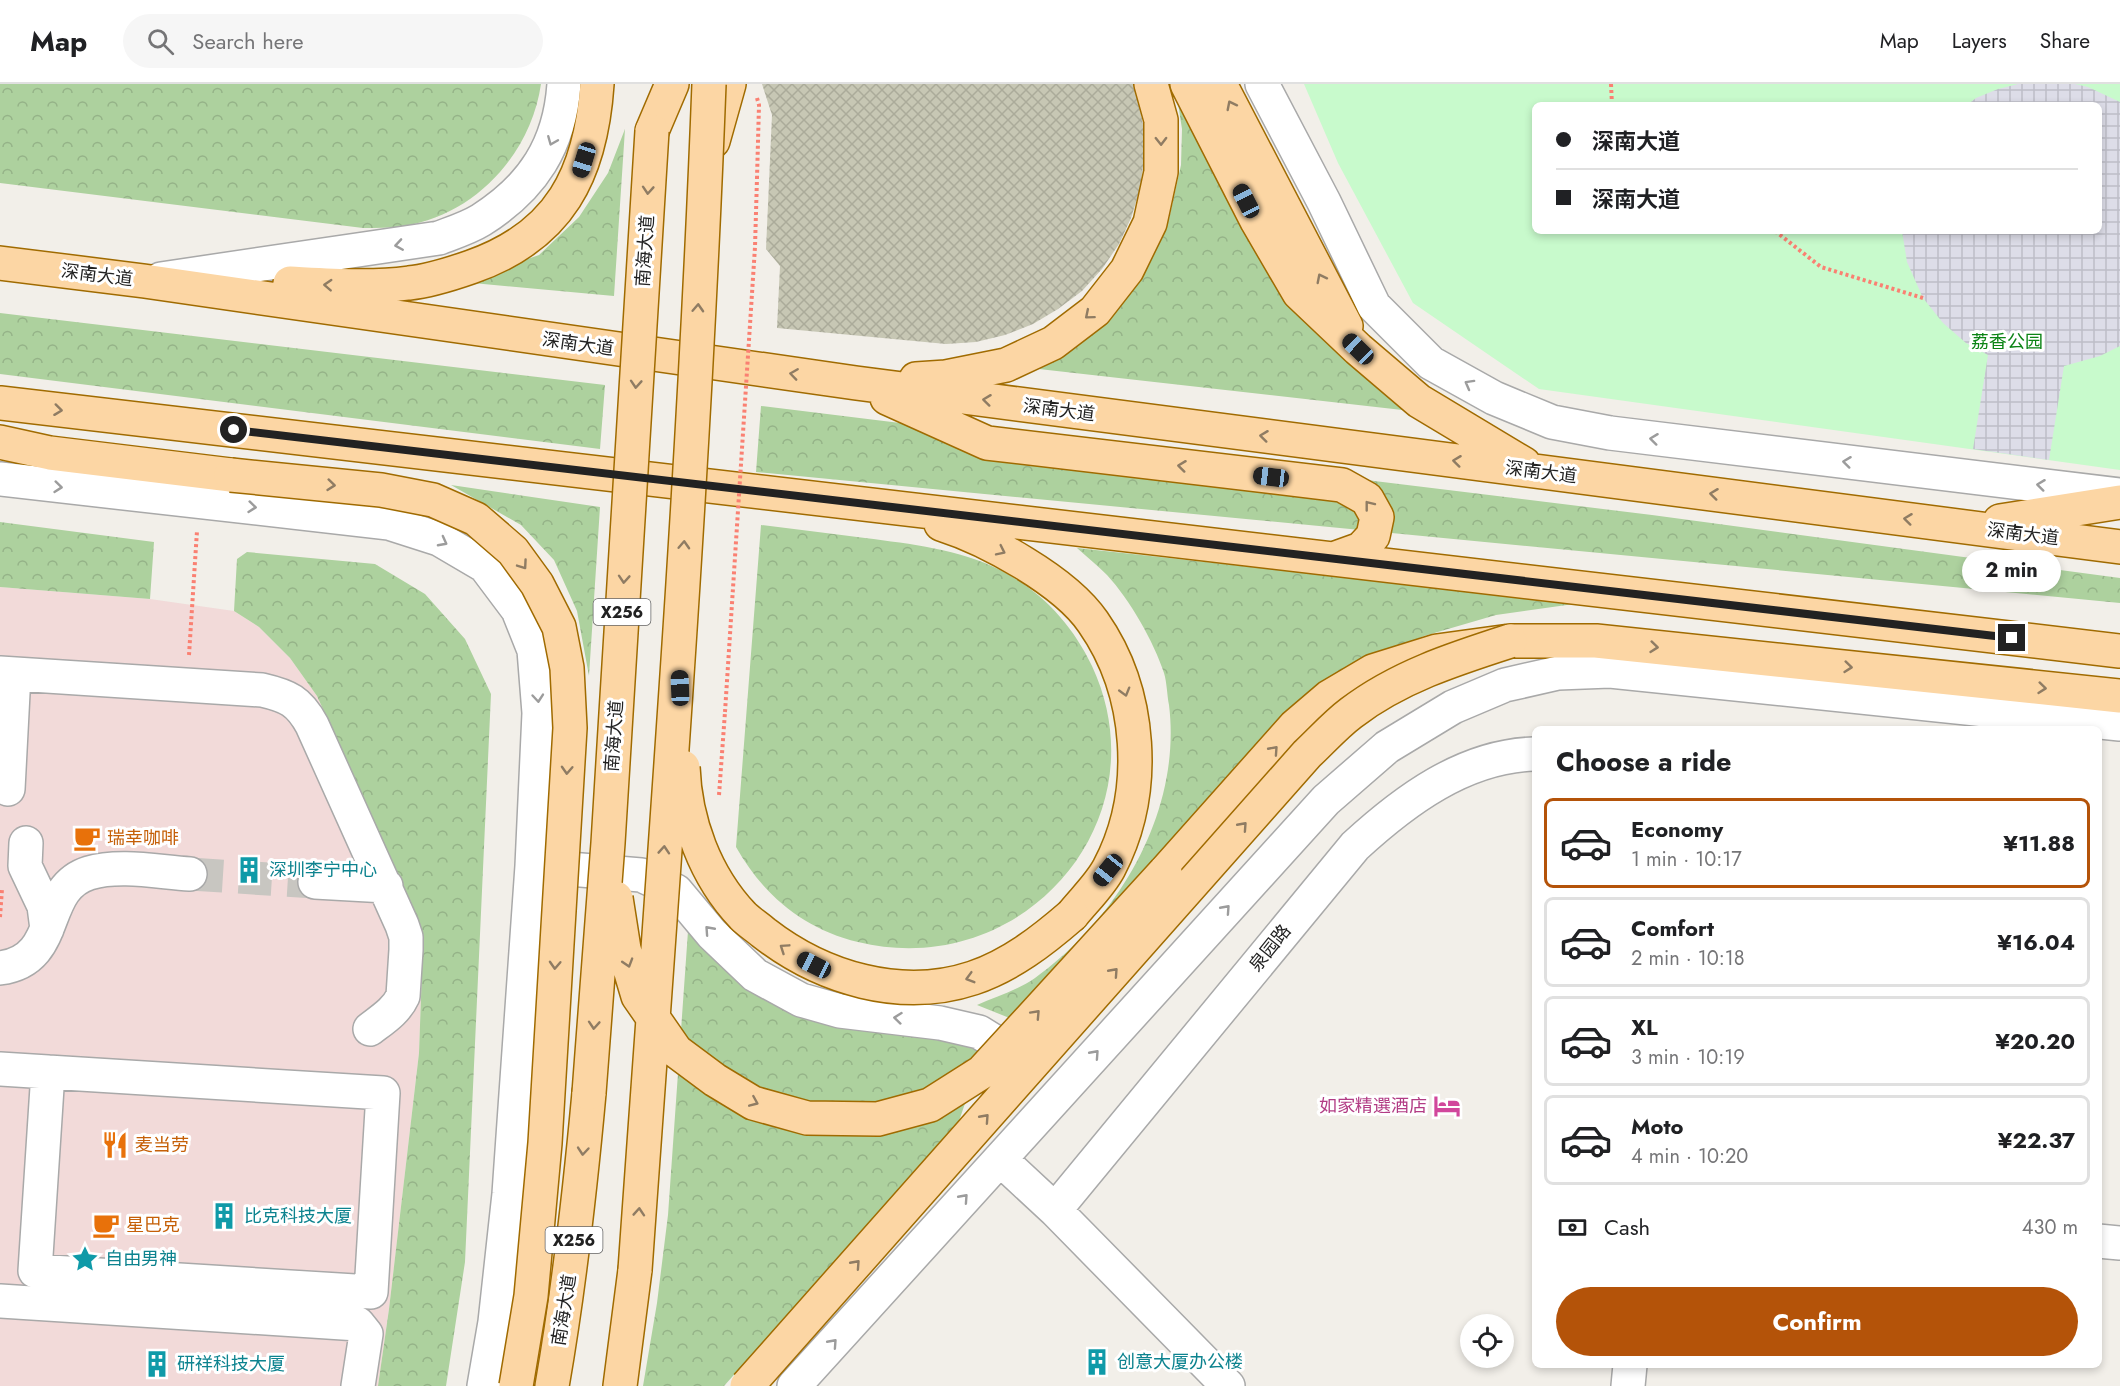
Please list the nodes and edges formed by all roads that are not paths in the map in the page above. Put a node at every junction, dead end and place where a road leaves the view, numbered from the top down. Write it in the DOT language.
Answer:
graph roads {
  1 [pos="564,84"];
  2 [pos="597,84"];
  3 [pos="654,84"];
  4 [pos="672,84"];
  5 [pos="709,84"];
  6 [pos="729,84"];
  7 [pos="1151,84"];
  8 [pos="1187,84"];
  9 [pos="1220,84"];
  10 [pos="1262,84"];
  11 [pos="652,131"];
  12 [pos="705,184"];
  13 [pos="0,263"];
  14 [pos="144,281"];
  15 [pos="1358,349"];
  16 [pos="856,383"];
  17 [pos="0,403"];
  18 [pos="0,442"];
  19 [pos="1536,471"];
  20 [pos="0,479"];
  21 [pos="2120,495"];
  22 [pos="2120,502"];
  23 [pos="888,508"];
  24 [pos="1966,527"];
  25 [pos="2120,547"];
  26 [pos="1336,558"];
  27 [pos="1510,641"];
  28 [pos="2059,644"];
  29 [pos="679,645"];
  30 [pos="2120,651"];
  31 [pos="2120,670"];
  32 [pos="7,673"];
  33 [pos="2120,696"];
  34 [pos="2120,724"];
  35 [pos="1532,754"];
  36 [pos="8,789"];
  37 [pos="26,843"];
  38 [pos="608,843"];
  39 [pos="532,866"];
  40 [pos="190,874"];
  41 [pos="315,882"];
  42 [pos="386,886"];
  43 [pos="47,929"];
  44 [pos="0,968"];
  45 [pos="370,1029"];
  46 [pos="0,1069"];
  47 [pos="48,1072"];
  48 [pos="1066,1086"];
  49 [pos="1000,1159"];
  50 [pos="1055,1210"];
  51 [pos="2102,1241"];
  52 [pos="2120,1243"];
  53 [pos="0,1301"];
  54 [pos="1630,1368"];
  55 [pos="358,1386"];
  56 [pos="484,1386"];
  57 [pos="516,1386"];
  58 [pos="552,1386"];
  59 [pos="620,1386"];
  60 [pos="747,1386"];
  61 [pos="794,1386"];
  62 [pos="1228,1386"];
  63 [pos="1628,1386"];
  1 -- 14 [label="street, one-way"];
  2 -- 14 [label="main road, one-way"];
  3 -- 11 [label="main road, 南海大道 / X256"];
  4 -- 11 [label="main road"];
  5 -- 12 [label="main road, bridge"];
  6 -- 12 [label="main road, bridge"];
  7 -- 16 [label="main road, one-way"];
  8 -- 15 [label="main road"];
  15 -- 9 [label="main road, one-way"];
  21 -- 10 [label="street, one-way"];
  11 -- 38 [label="main road, 南海大道 / X256, one-way, bridge"];
  29 -- 12 [label="main road, one-way, bridge"];
  13 -- 14 [label="main road, 深南大道"];
  16 -- 14 [label="main road, 深南大道, one-way"];
  15 -- 19 [label="main road"];
  19 -- 16 [label="main road, 深南大道, one-way"];
  26 -- 16 [label="main road, one-way"];
  17 -- 23 [label="main road, one-way"];
  18 -- 57 [label="main road, one-way, bridge"];
  24 -- 19 [label="main road, 深南大道, one-way"];
  20 -- 39 [label="street, one-way"];
  22 -- 24 [label="main road"];
  23 -- 26 [label="main road"];
  23 -- 29 [label="main road, one-way, bridge"];
  24 -- 25 [label="main road, 深南大道"];
  26 -- 28 [label="main road"];
  27 -- 33 [label="main road, one-way"];
  38 -- 27 [label="main road, one-way, bridge"];
  60 -- 27 [label="main road, one-way, bridge"];
  28 -- 30 [label="main road"];
  28 -- 31 [label="main road"];
  59 -- 29 [label="main road, one-way, bridge"];
  32 -- 36 [label="street"];
  32 -- 42 [label="street"];
  48 -- 34 [label="street, one-way"];
  35 -- 50 [label="street, 泉园路"];
  37 -- 43 [label="street"];
  38 -- 58 [label="main road, 南海大道 / X256, one-way, bridge"];
  48 -- 39 [label="street, one-way"];
  39 -- 56 [label="street"];
  40 -- 43 [label="street"];
  41 -- 42 [label="street"];
  42 -- 45 [label="street"];
  43 -- 44 [label="street"];
  46 -- 47 [label="street"];
  47 -- 47 [label="street"];
  48 -- 49 [label="street"];
  49 -- 50 [label="street"];
  61 -- 49 [label="street, one-way"];
  50 -- 62 [label="street"];
  51 -- 52 [label="street"];
  53 -- 55 [label="street"];
  54 -- 63 [label="street"];
}
